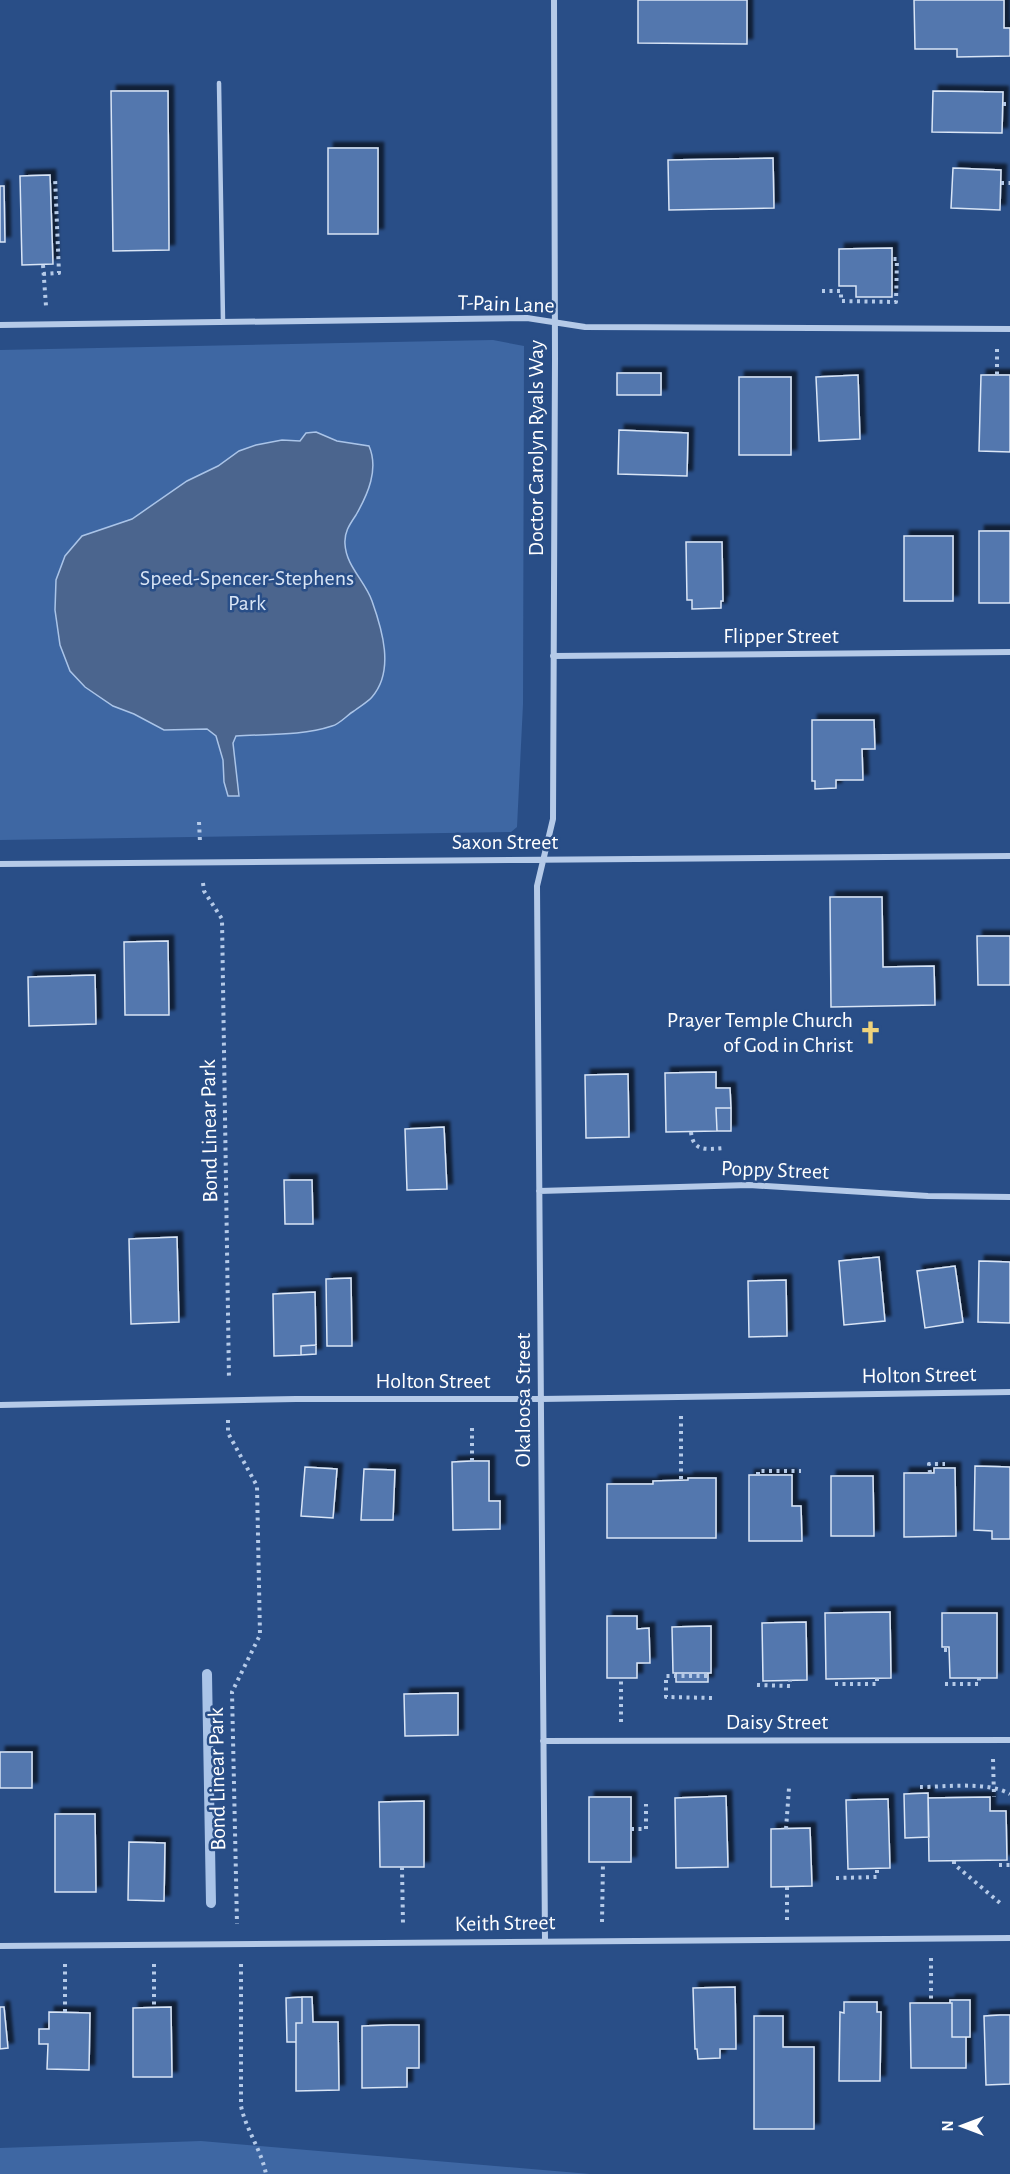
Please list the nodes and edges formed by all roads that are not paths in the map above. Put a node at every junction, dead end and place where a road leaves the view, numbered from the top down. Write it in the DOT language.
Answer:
graph roads {
  1 [pos="554,0"];
  2 [pos="219,83"];
  3 [pos="223,321"];
  4 [pos="555,322"];
  5 [pos="0,325"];
  6 [pos="1010,329"];
  7 [pos="1010,652"];
  8 [pos="553,656"];
  9 [pos="1010,856"];
  10 [pos="543,860"];
  11 [pos="0,864"];
  12 [pos="539,1191"];
  13 [pos="1010,1197"];
  14 [pos="1010,1392"];
  15 [pos="541,1399"];
  16 [pos="0,1405"];
  17 [pos="1010,1740"];
  18 [pos="543,1741"];
  19 [pos="1010,1938"];
  20 [pos="545,1941"];
  21 [pos="0,1946"];
  1 -- 4 [label="street, Doctor Carolyn Ryals Way"];
  2 -- 3 [label="lane"];
  3 -- 4 [label="street, T-Pain Lane"];
  3 -- 5 [label="street, T-Pain Lane"];
  4 -- 6 [label="street, T-Pain Lane"];
  4 -- 8 [label="street, Doctor Carolyn Ryals Way"];
  7 -- 8 [label="street, Flipper Street"];
  8 -- 10 [label="street, Doctor Carolyn Ryals Way"];
  9 -- 10 [label="street, Saxon Street"];
  10 -- 11 [label="street, Saxon Street"];
  10 -- 12 [label="street, Okaloosa Street"];
  12 -- 13 [label="street, Poppy Street"];
  12 -- 15 [label="street, Okaloosa Street"];
  14 -- 15 [label="street, Holton Street"];
  15 -- 16 [label="street, Holton Street"];
  15 -- 18 [label="street, Okaloosa Street"];
  17 -- 18 [label="street, Daisy Street"];
  18 -- 20 [label="street, Okaloosa Street"];
  19 -- 20 [label="street, Keith Street"];
  20 -- 21 [label="street, Keith Street"];
}
